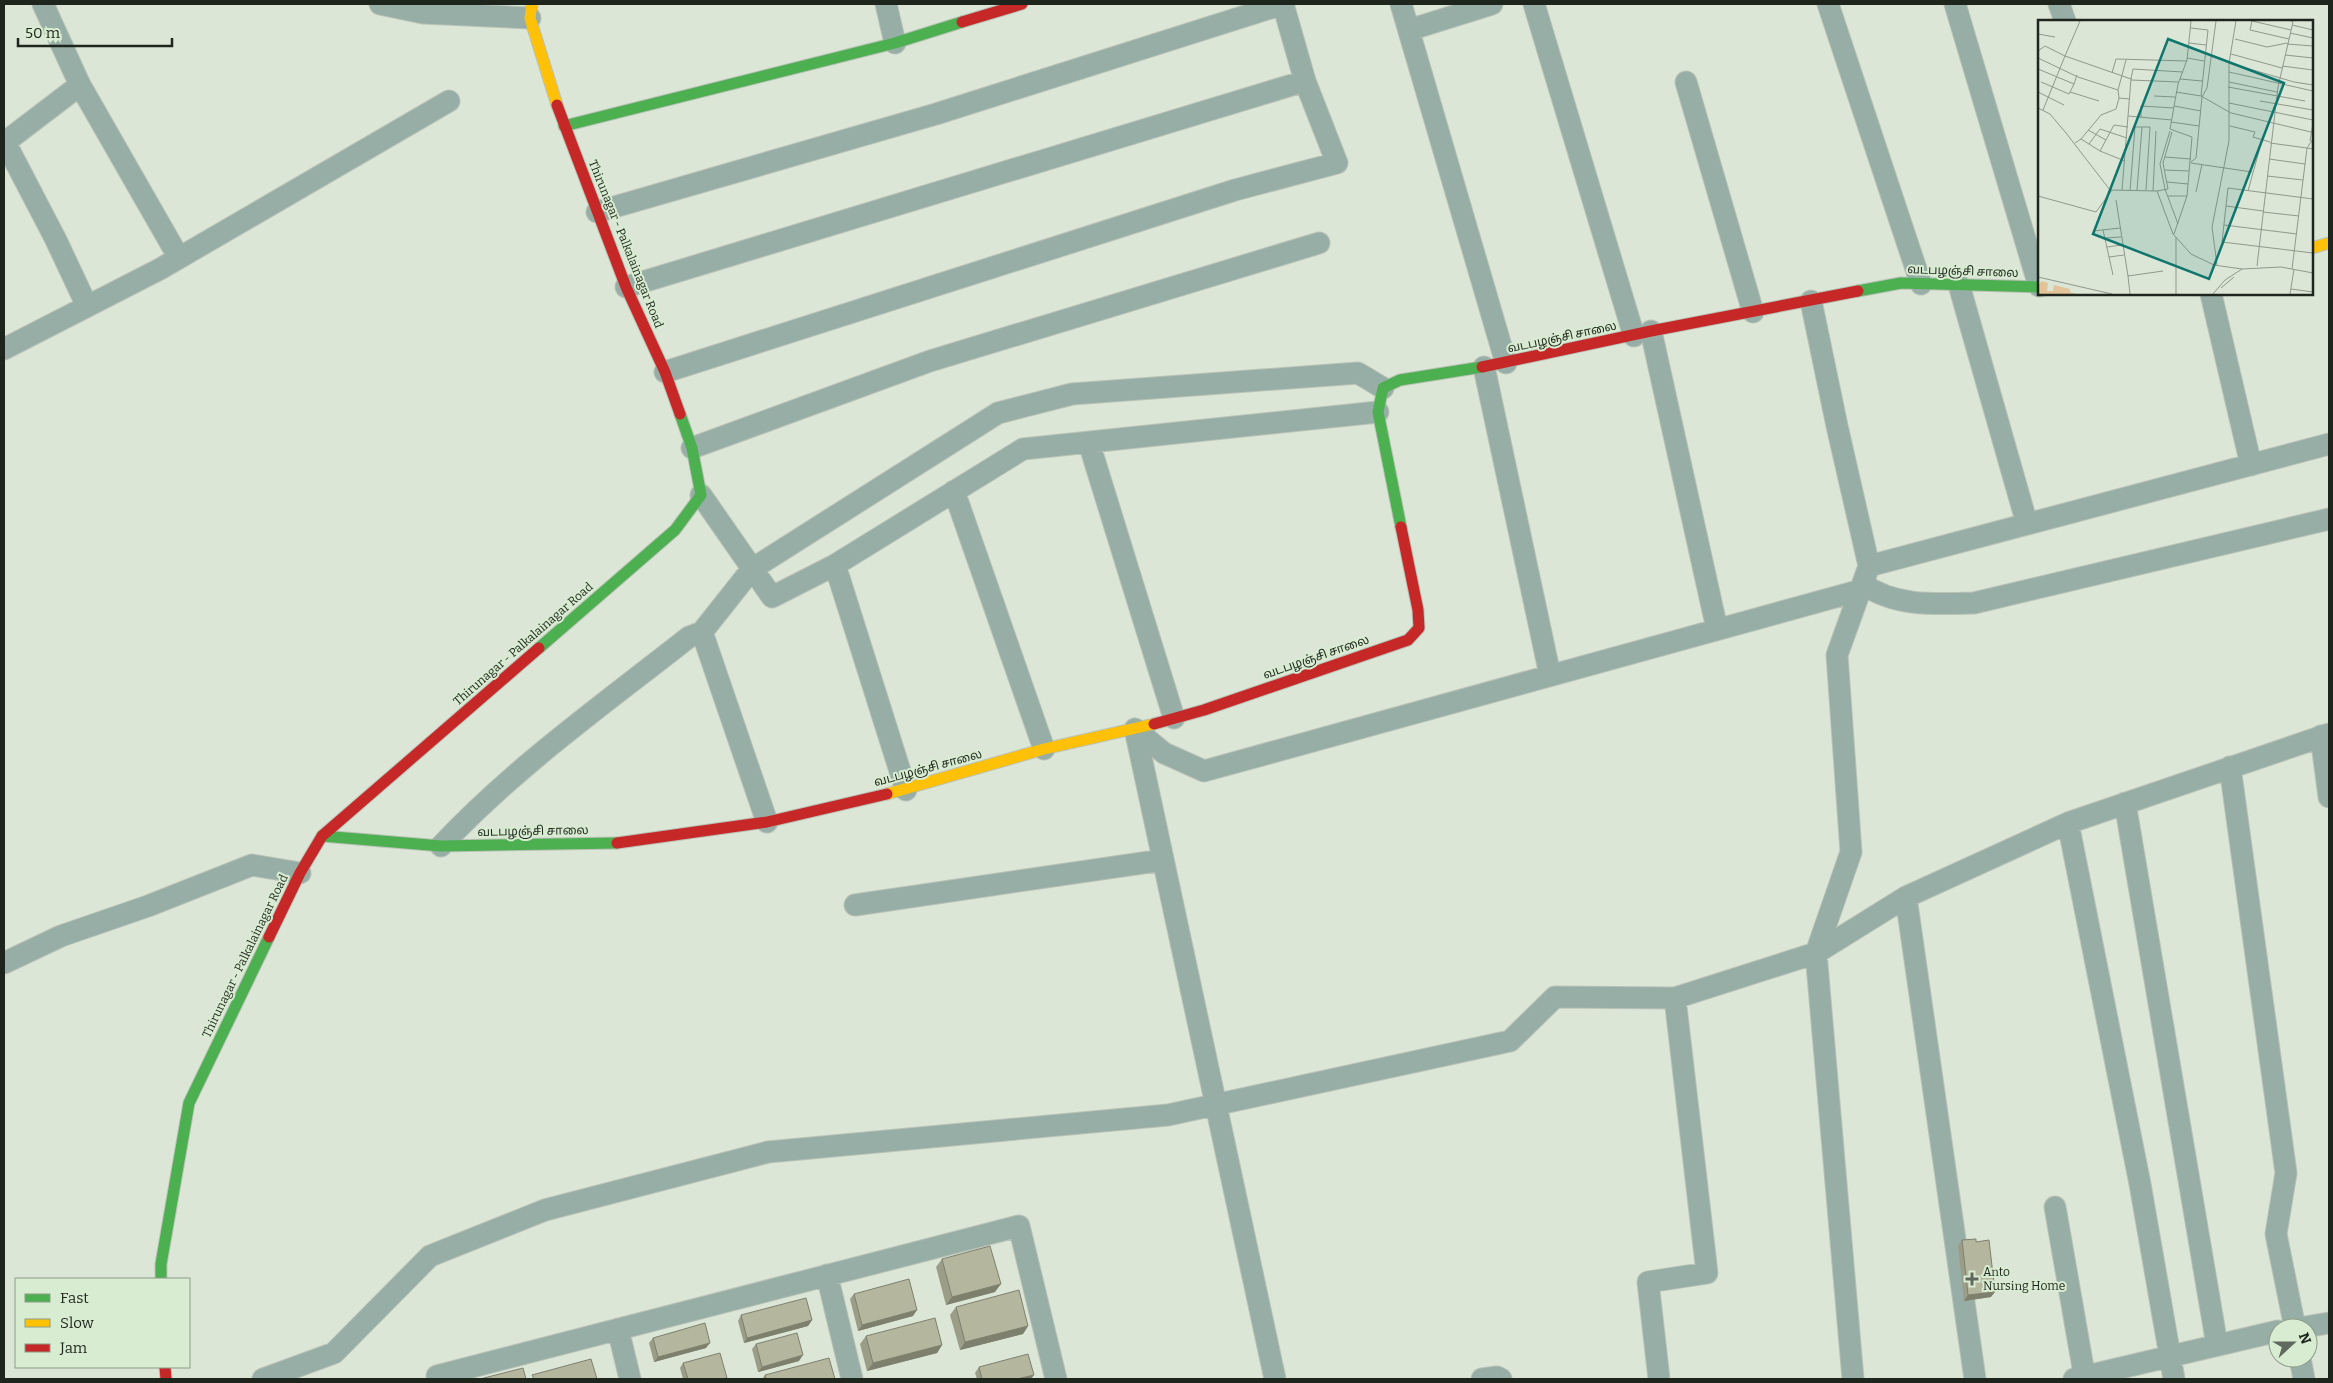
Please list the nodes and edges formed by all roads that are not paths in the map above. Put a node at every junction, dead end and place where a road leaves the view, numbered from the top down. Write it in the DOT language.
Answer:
graph roads {
  1 [pos="43,4"];
  2 [pos="380,4"];
  3 [pos="886,4"];
  4 [pos="1022,4"];
  5 [pos="1283,4"];
  6 [pos="1401,4"];
  7 [pos="1492,4"];
  8 [pos="1534,4"];
  9 [pos="1828,4"];
  10 [pos="1955,4"];
  11 [pos="2059,4"];
  12 [pos="531,11"];
  13 [pos="2065,20"];
  14 [pos="1409,30"];
  15 [pos="895,42"];
  16 [pos="1305,82"];
  17 [pos="1686,82"];
  18 [pos="80,85"];
  19 [pos="449,101"];
  20 [pos="564,126"];
  21 [pos="4,142"];
  22 [pos="597,212"];
  23 [pos="1319,243"];
  24 [pos="2329,243"];
  25 [pos="2313,248"];
  26 [pos="179,258"];
  27 [pos="2038,283"];
  28 [pos="1921,284"];
  29 [pos="1959,285"];
  30 [pos="626,286"];
  31 [pos="2038,286"];
  32 [pos="2211,295"];
  33 [pos="1811,301"];
  34 [pos="87,306"];
  35 [pos="1753,312"];
  36 [pos="1643,334"];
  37 [pos="4,349"];
  38 [pos="1506,363"];
  39 [pos="1484,367"];
  40 [pos="665,372"];
  41 [pos="1382,388"];
  42 [pos="1378,412"];
  43 [pos="1089,443"];
  44 [pos="2329,444"];
  45 [pos="692,448"];
  46 [pos="2250,465"];
  47 [pos="954,491"];
  48 [pos="702,495"];
  49 [pos="2329,519"];
  50 [pos="2027,524"];
  51 [pos="835,565"];
  52 [pos="752,569"];
  53 [pos="1864,580"];
  54 [pos="1717,630"];
  55 [pos="702,632"];
  56 [pos="1550,676"];
  57 [pos="1174,718"];
  58 [pos="1135,729"];
  59 [pos="2325,735"];
  60 [pos="1044,749"];
  61 [pos="2230,767"];
  62 [pos="906,790"];
  63 [pos="2329,797"];
  64 [pos="2125,803"];
  65 [pos="768,822"];
  66 [pos="2068,823"];
  67 [pos="322,836"];
  68 [pos="441,846"];
  69 [pos="1163,860"];
  70 [pos="300,873"];
  71 [pos="1906,897"];
  72 [pos="855,905"];
  73 [pos="1816,953"];
  74 [pos="4,963"];
  75 [pos="1675,998"];
  76 [pos="1214,1105"];
  77 [pos="2055,1208"];
  78 [pos="827,1275"];
  79 [pos="161,1278"];
  80 [pos="2293,1318"];
  81 [pos="618,1329"];
  82 [pos="2268,1333"];
  83 [pos="2217,1345"];
  84 [pos="2170,1356"];
  85 [pos="2081,1378"];
  86 [pos="263,1379"];
  87 [pos="438,1379"];
  88 [pos="630,1379"];
  89 [pos="852,1379"];
  90 [pos="1056,1379"];
  91 [pos="1276,1379"];
  92 [pos="1482,1379"];
  93 [pos="1501,1379"];
  94 [pos="1659,1379"];
  95 [pos="1853,1379"];
  96 [pos="1975,1379"];
  97 [pos="2174,1379"];
  1 -- 18 [label="street"];
  2 -- 12 [label="street"];
  3 -- 15 [label="street"];
  4 -- 15 [label="street"];
  5 -- 16 [label="street"];
  5 -- 22 [label="street"];
  6 -- 14 [label="street"];
  7 -- 14 [label="street"];
  8 -- 36 [label="street"];
  9 -- 28 [label="street"];
  10 -- 27 [label="street"];
  11 -- 13 [label="street"];
  12 -- 20 [label="street, Thirunagar - Palkalainagar Road"];
  14 -- 38 [label="street"];
  15 -- 20 [label="street"];
  16 -- 30 [label="street"];
  16 -- 40 [label="street"];
  17 -- 35 [label="street"];
  18 -- 21 [label="street"];
  18 -- 26 [label="street"];
  19 -- 26 [label="street"];
  20 -- 22 [label="street, Thirunagar - Palkalainagar Road"];
  21 -- 34 [label="street"];
  22 -- 30 [label="street, Thirunagar - Palkalainagar Road"];
  23 -- 45 [label="street"];
  24 -- 25 [label="street"];
  26 -- 34 [label="street"];
  28 -- 29 [label="street, வடபழஞ்சி சாலை"];
  28 -- 33 [label="street, வடபழஞ்சி சாலை"];
  29 -- 31 [label="street, வடபழஞ்சி சாலை"];
  29 -- 50 [label="street"];
  30 -- 40 [label="street, Thirunagar - Palkalainagar Road"];
  32 -- 46 [label="street"];
  33 -- 35 [label="street, வடபழஞ்சி சாலை"];
  33 -- 53 [label="street"];
  34 -- 37 [label="street"];
  35 -- 36 [label="street, வடபழஞ்சி சாலை"];
  36 -- 38 [label="street, வடபழஞ்சி சாலை"];
  36 -- 54 [label="street"];
  38 -- 39 [label="street, வடபழஞ்சி சாலை"];
  39 -- 41 [label="street, வடபழஞ்சி சாலை"];
  39 -- 56 [label="street"];
  40 -- 45 [label="street, Thirunagar - Palkalainagar Road"];
  41 -- 42 [label="street, வடபழஞ்சி சாலை"];
  41 -- 52 [label="street"];
  42 -- 43 [label="street"];
  42 -- 57 [label="street, வடபழஞ்சி சாலை"];
  43 -- 47 [label="street"];
  43 -- 57 [label="street"];
  44 -- 46 [label="street"];
  45 -- 48 [label="street, Thirunagar - Palkalainagar Road"];
  46 -- 50 [label="street"];
  47 -- 51 [label="street"];
  47 -- 60 [label="street"];
  48 -- 52 [label="street"];
  48 -- 67 [label="street, Thirunagar - Palkalainagar Road"];
  49 -- 53 [label="street"];
  50 -- 53 [label="street"];
  51 -- 52 [label="street"];
  51 -- 62 [label="street"];
  52 -- 55 [label="street"];
  53 -- 54 [label="street"];
  53 -- 73 [label="street"];
  54 -- 56 [label="street"];
  55 -- 65 [label="street"];
  55 -- 68 [label="street"];
  56 -- 58 [label="street"];
  57 -- 58 [label="street, வடபழஞ்சி சாலை"];
  58 -- 60 [label="street, வடபழஞ்சி சாலை"];
  58 -- 69 [label="street"];
  59 -- 61 [label="street"];
  59 -- 63 [label="street"];
  60 -- 62 [label="street, வடபழஞ்சி சாலை"];
  61 -- 64 [label="street"];
  61 -- 80 [label="street"];
  62 -- 65 [label="street, வடபழஞ்சி சாலை"];
  64 -- 66 [label="street"];
  64 -- 83 [label="street"];
  65 -- 68 [label="street, வடபழஞ்சி சாலை"];
  66 -- 71 [label="street"];
  66 -- 84 [label="street"];
  67 -- 68 [label="street, வடபழஞ்சி சாலை"];
  67 -- 70 [label="street, Thirunagar - Palkalainagar Road"];
  69 -- 72 [label="street"];
  69 -- 76 [label="street"];
  70 -- 74 [label="street"];
  70 -- 79 [label="street, Thirunagar - Palkalainagar Road"];
  71 -- 73 [label="street"];
  71 -- 96 [label="street"];
  73 -- 75 [label="street"];
  73 -- 95 [label="street"];
  75 -- 76 [label="street"];
  75 -- 94 [label="street"];
  76 -- 86 [label="street"];
  76 -- 91 [label="street"];
  77 -- 85 [label="street"];
  78 -- 81 [label="street"];
  78 -- 89 [label="street"];
  78 -- 90 [label="street"];
  81 -- 87 [label="street"];
  81 -- 88 [label="street"];
  82 -- 83 [label="street"];
  83 -- 84 [label="street"];
  84 -- 85 [label="street"];
  84 -- 97 [label="street"];
  92 -- 93 [label="street"];
}
